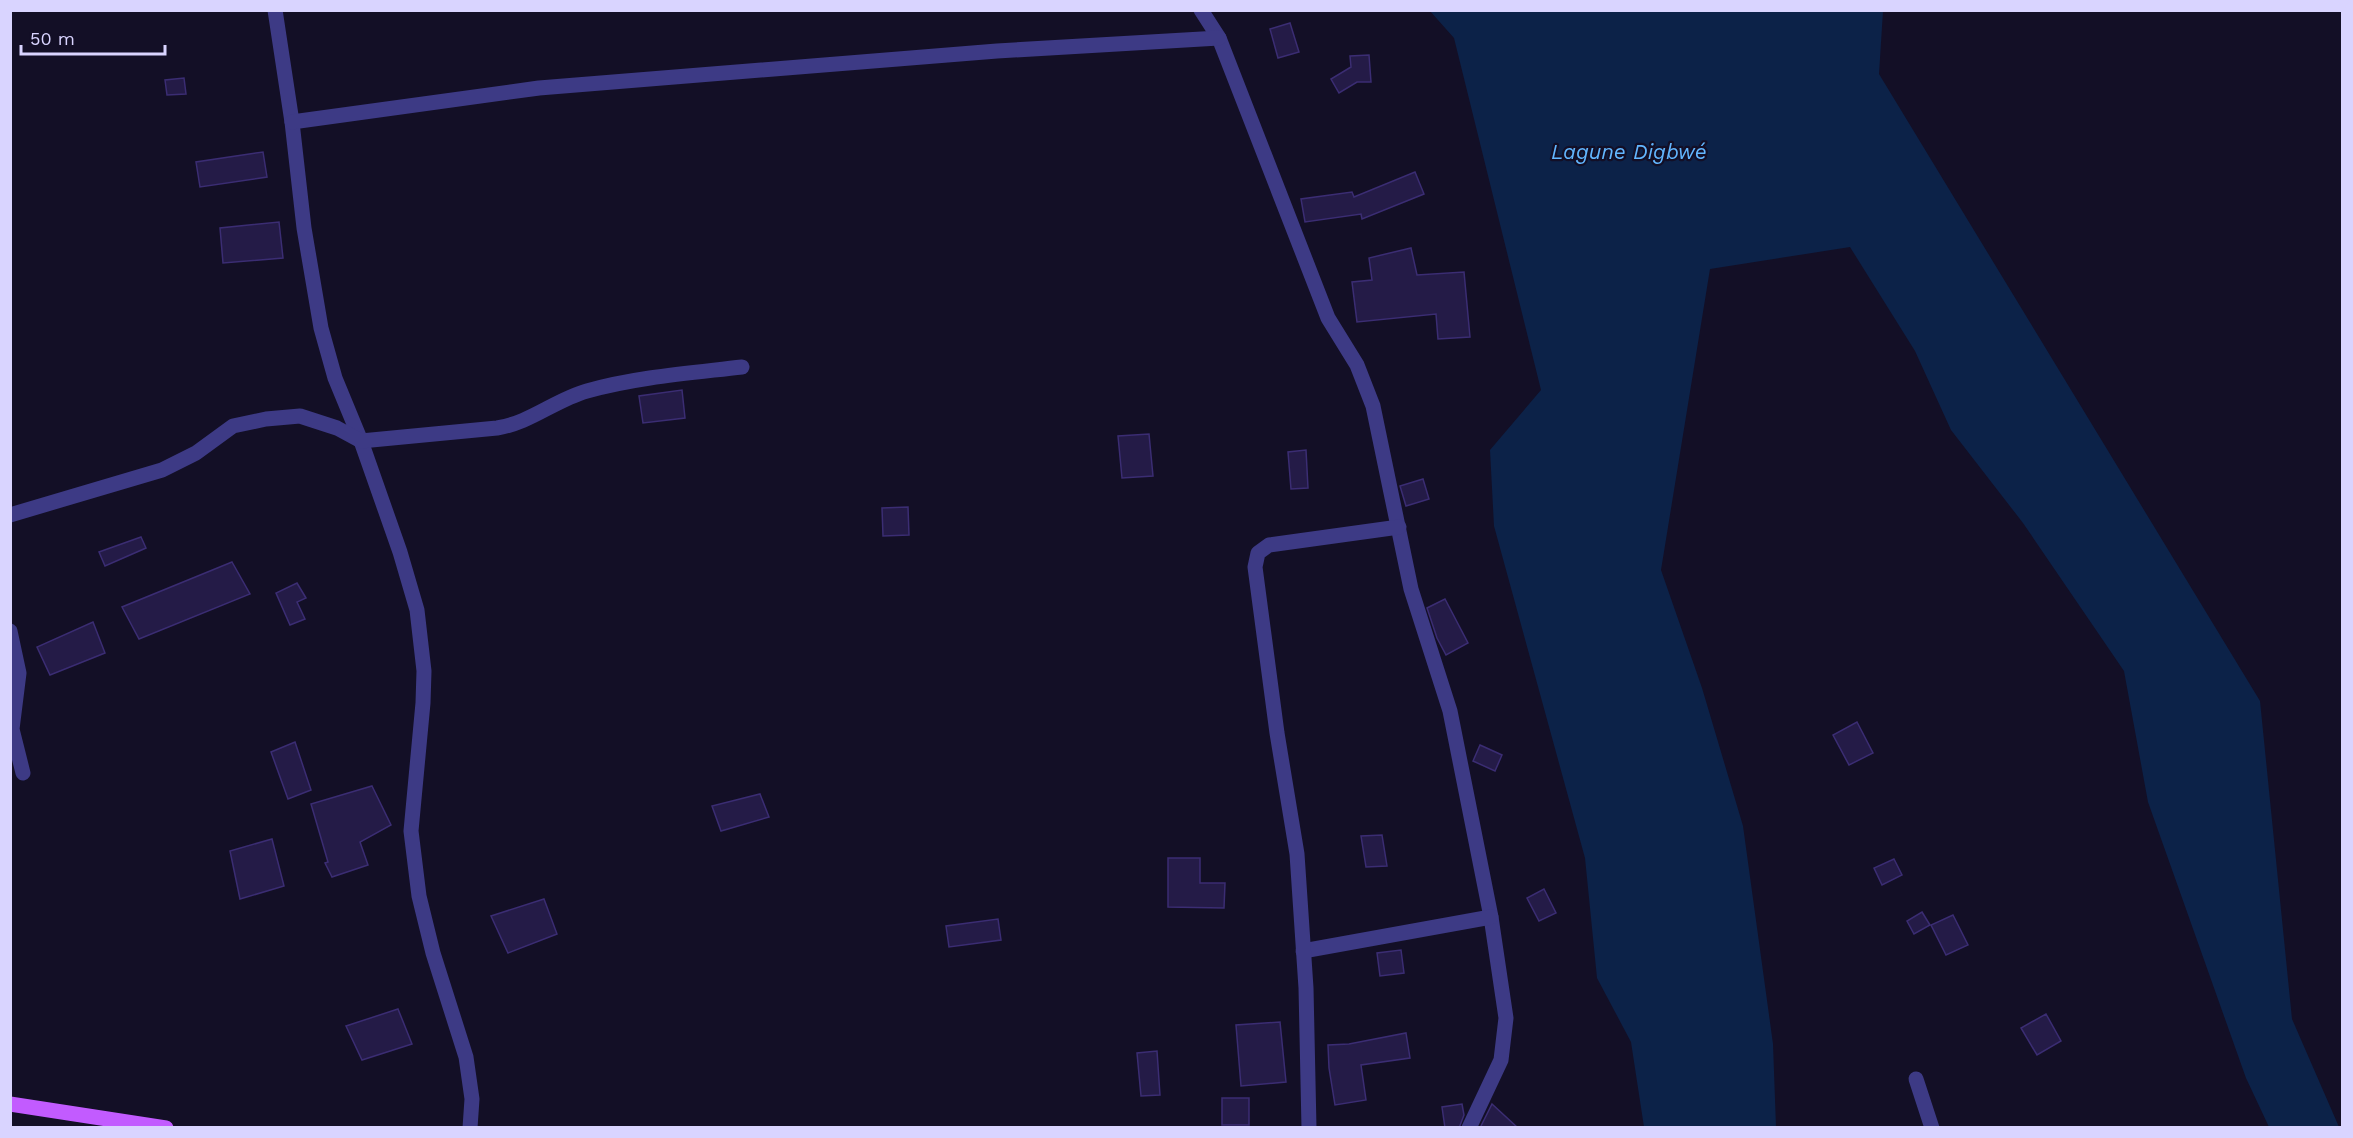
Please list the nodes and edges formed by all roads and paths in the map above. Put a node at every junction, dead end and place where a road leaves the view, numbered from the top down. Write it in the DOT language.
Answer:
graph roads {
  1 [pos="274,10"];
  2 [pos="1202,10"];
  3 [pos="1219,38"];
  4 [pos="292,122"];
  5 [pos="742,367"];
  6 [pos="361,441"];
  7 [pos="10,515"];
  8 [pos="1399,527"];
  9 [pos="10,631"];
  10 [pos="22,773"];
  11 [pos="1491,917"];
  12 [pos="1303,951"];
  13 [pos="1916,1079"];
  14 [pos="10,1104"];
  15 [pos="166,1128"];
  16 [pos="470,1128"];
  17 [pos="1309,1128"];
  18 [pos="1469,1128"];
  19 [pos="1932,1128"];
  1 -- 4 [label="street"];
  2 -- 3 [label="street"];
  3 -- 4 [label="street"];
  3 -- 8 [label="street"];
  4 -- 6 [label="street"];
  5 -- 6 [label="street"];
  6 -- 7 [label="street"];
  6 -- 16 [label="street"];
  8 -- 11 [label="street"];
  8 -- 12 [label="street"];
  9 -- 10 [label="street"];
  11 -- 12 [label="street"];
  11 -- 18 [label="street"];
  12 -- 17 [label="street"];
  13 -- 19 [label="street"];
  14 -- 15 [label="main road"];
}
